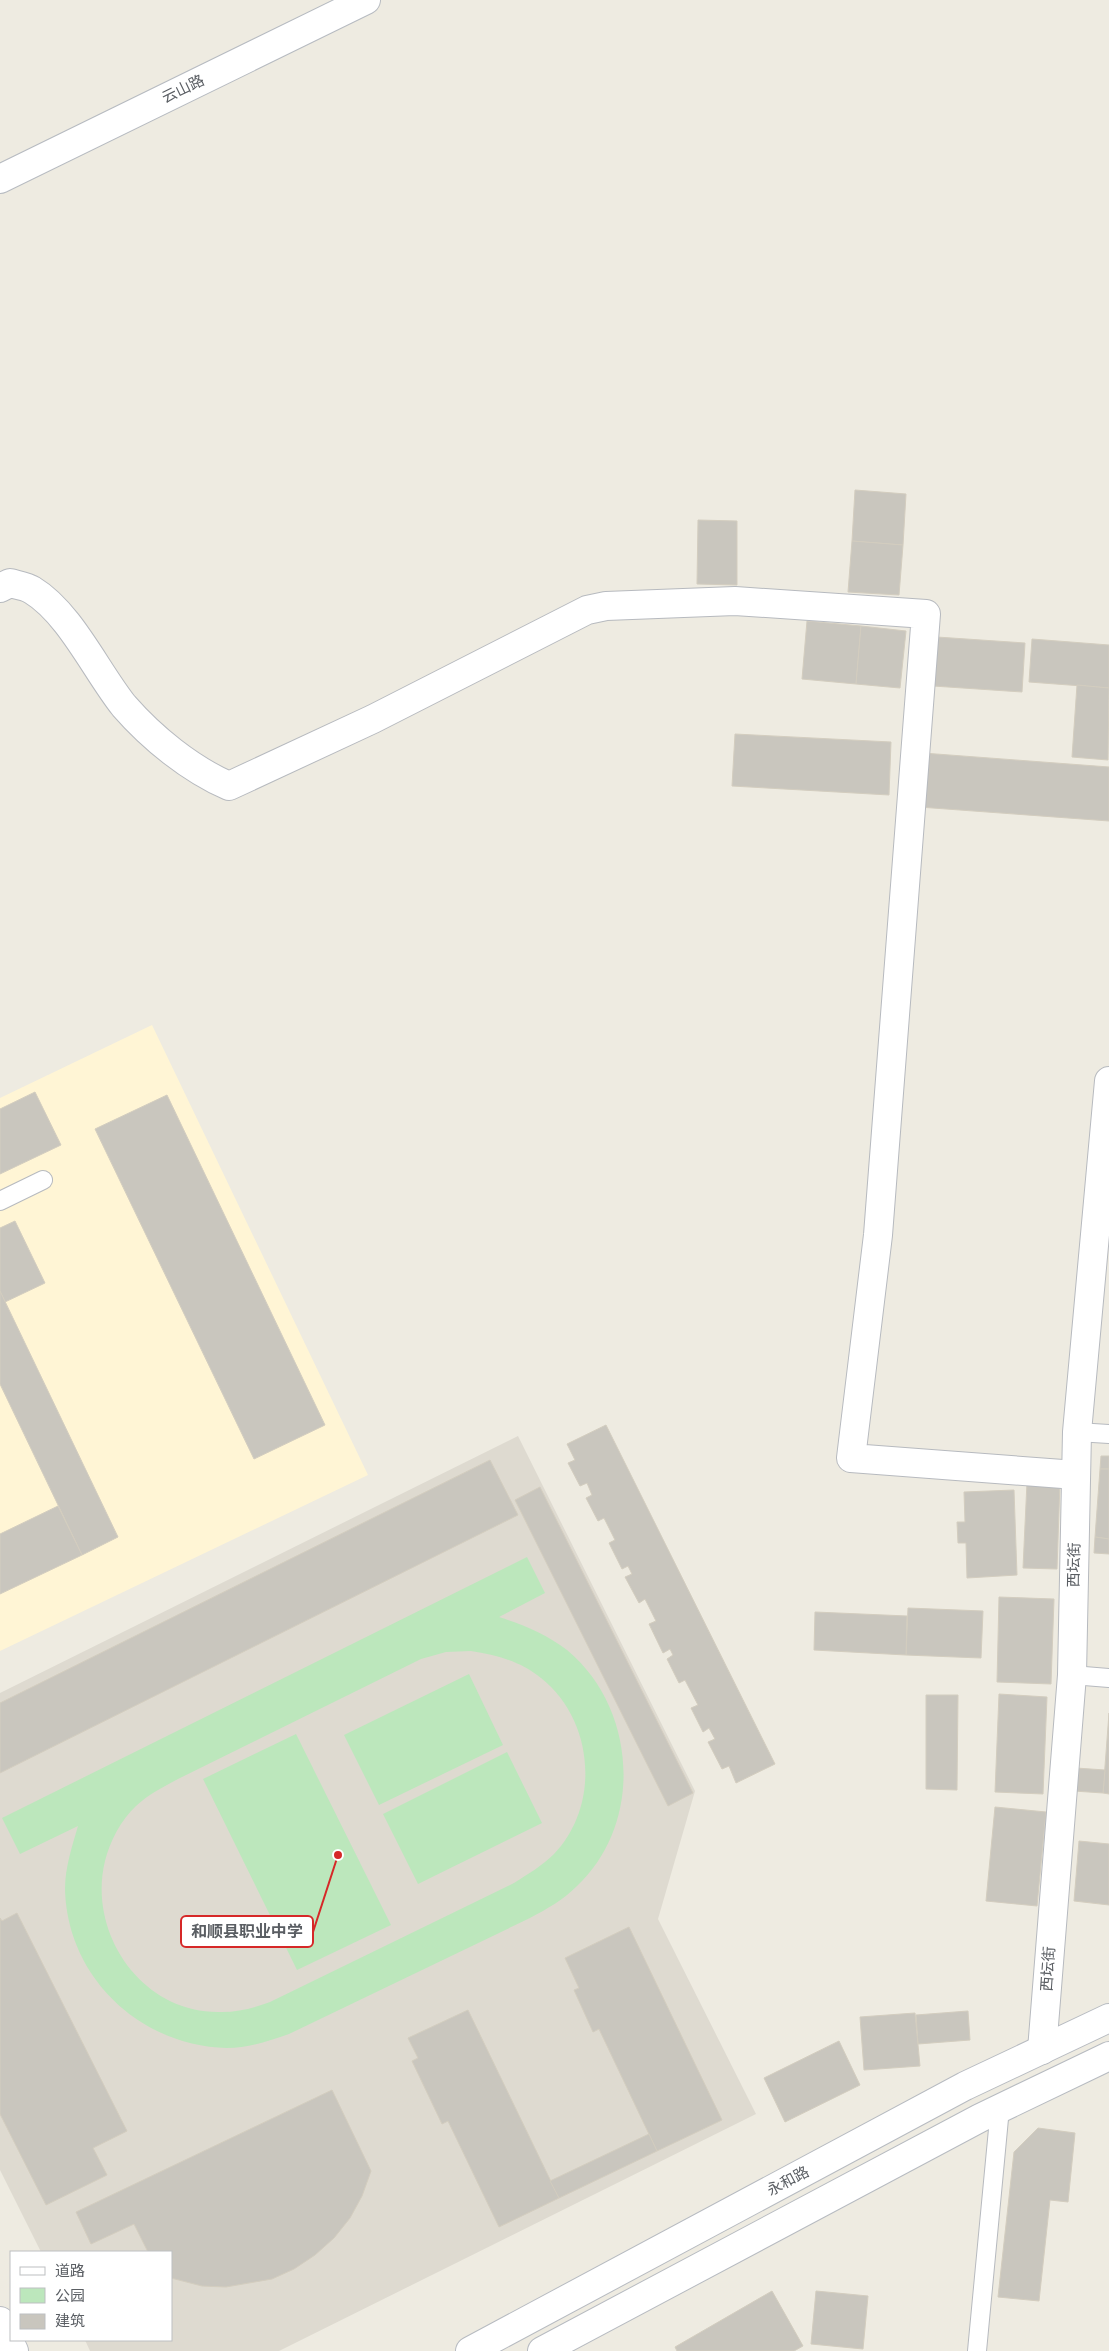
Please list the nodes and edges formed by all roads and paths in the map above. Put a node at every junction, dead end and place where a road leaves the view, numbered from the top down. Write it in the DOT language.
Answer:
graph roads {
  1 [pos="366,0"];
  2 [pos="0,179"];
  3 [pos="0,588"];
  4 [pos="1109,1081"];
  5 [pos="43,1180"];
  6 [pos="1104,1198"];
  7 [pos="0,1201"];
  8 [pos="1077,1432"];
  9 [pos="1109,1434"];
  10 [pos="1076,1475"];
  11 [pos="1072,1676"];
  12 [pos="1109,1678"];
  13 [pos="1109,2018"];
  14 [pos="1042,2050"];
  15 [pos="1109,2056"];
  16 [pos="1000,2108"];
  17 [pos="0,2321"];
  18 [pos="14,2351"];
  19 [pos="470,2351"];
  20 [pos="542,2351"];
  21 [pos="976,2351"];
  1 -- 2 [label="street, 云山路"];
  3 -- 10 [label="street"];
  4 -- 6 [label="street, 西坛街"];
  5 -- 7 [label="lane"];
  6 -- 8 [label="street, 西坛街"];
  8 -- 9 [label="lane"];
  8 -- 10 [label="street, 西坛街"];
  10 -- 11 [label="street, 西坛街"];
  11 -- 12 [label="lane"];
  11 -- 14 [label="street, 西坛街"];
  13 -- 14 [label="street, 永和路"];
  14 -- 19 [label="street, 永和路"];
  15 -- 16 [label="street"];
  16 -- 20 [label="street"];
  16 -- 21 [label="lane"];
  17 -- 18 [label="street"];
}
